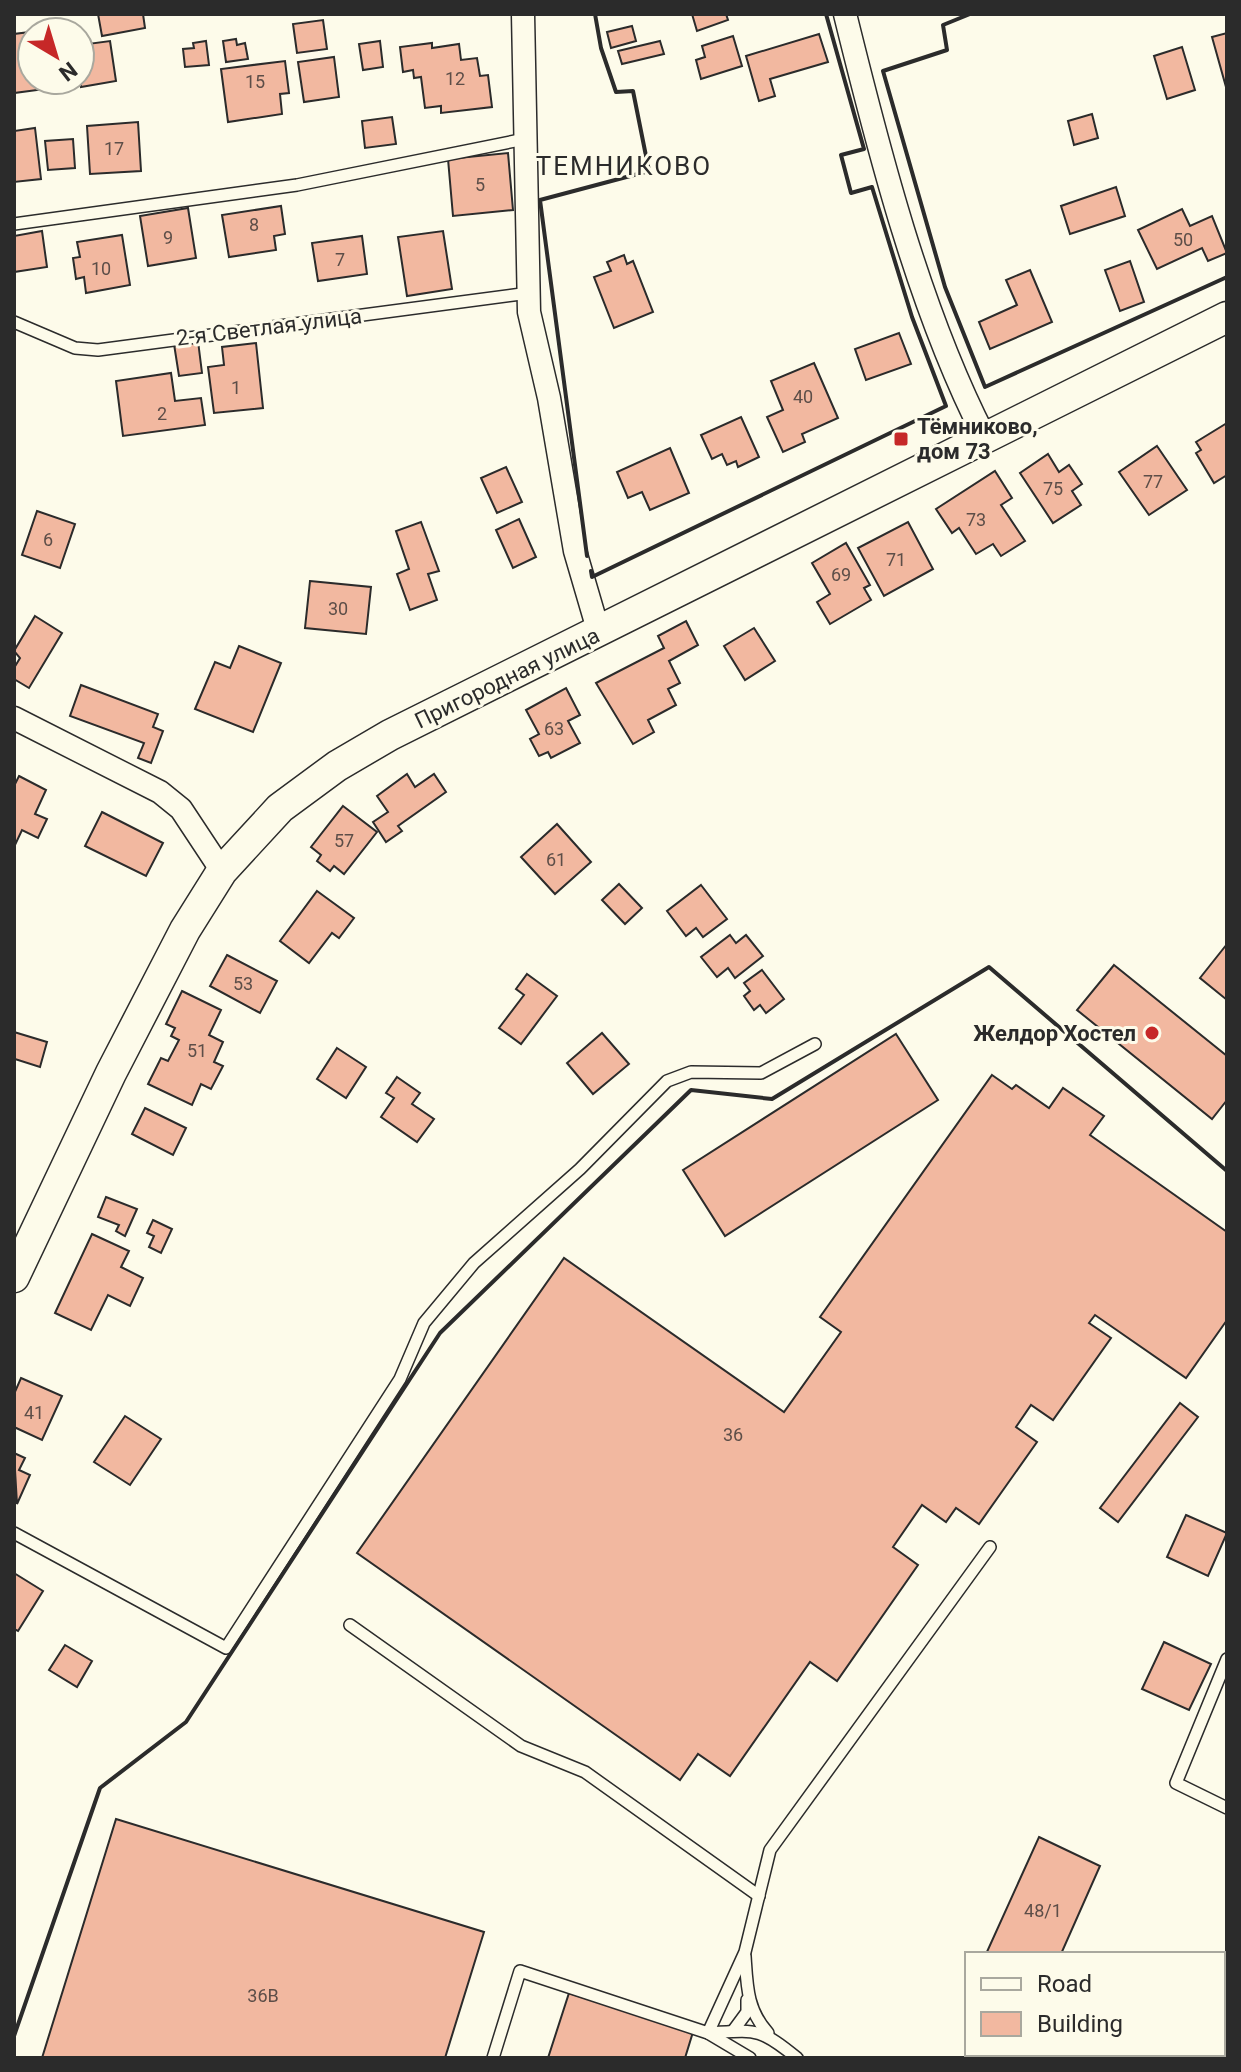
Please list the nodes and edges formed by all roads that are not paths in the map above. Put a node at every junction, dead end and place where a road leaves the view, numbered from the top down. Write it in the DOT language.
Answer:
graph roads {
  1 [pos="523,14"];
  2 [pos="845,14"];
  3 [pos="525,139"];
  4 [pos="14,224"];
  5 [pos="529,293"];
  6 [pos="1227,317"];
  7 [pos="14,322"];
  8 [pos="984,436"];
  9 [pos="599,633"];
  10 [pos="14,718"];
  11 [pos="222,871"];
  12 [pos="815,1044"];
  13 [pos="17,1264"];
  14 [pos="14,1533"];
  15 [pos="990,1547"];
  16 [pos="350,1625"];
  17 [pos="1227,1659"];
  18 [pos="1227,1808"];
  19 [pos="759,1896"];
  20 [pos="745,1952"];
  21 [pos="748,1996"];
  22 [pos="733,2031"];
  23 [pos="708,2033"];
  24 [pos="770,2036"];
  25 [pos="493,2058"];
  26 [pos="750,2058"];
  27 [pos="797,2058"];
  1 -- 3 [label="street"];
  2 -- 8 [label="street"];
  3 -- 4 [label="lane"];
  3 -- 5 [label="street"];
  5 -- 7 [label="lane, 2-я Светлая улица"];
  5 -- 9 [label="street"];
  6 -- 8 [label="street, Пригородная улица"];
  8 -- 9 [label="street, Пригородная улица"];
  9 -- 11 [label="street, Пригородная улица"];
  10 -- 11 [label="street"];
  11 -- 13 [label="street, Пригородная улица"];
  12 -- 14 [label="lane"];
  15 -- 19 [label="lane"];
  16 -- 19 [label="lane"];
  17 -- 18 [label="lane"];
  19 -- 20 [label="lane"];
  20 -- 21 [label="lane"];
  20 -- 23 [label="lane"];
  21 -- 22 [label="lane"];
  21 -- 24 [label="lane"];
  22 -- 23 [label="lane"];
  22 -- 24 [label="lane"];
  23 -- 25 [label="lane"];
  23 -- 26 [label="lane"];
  24 -- 27 [label="lane"];
}
